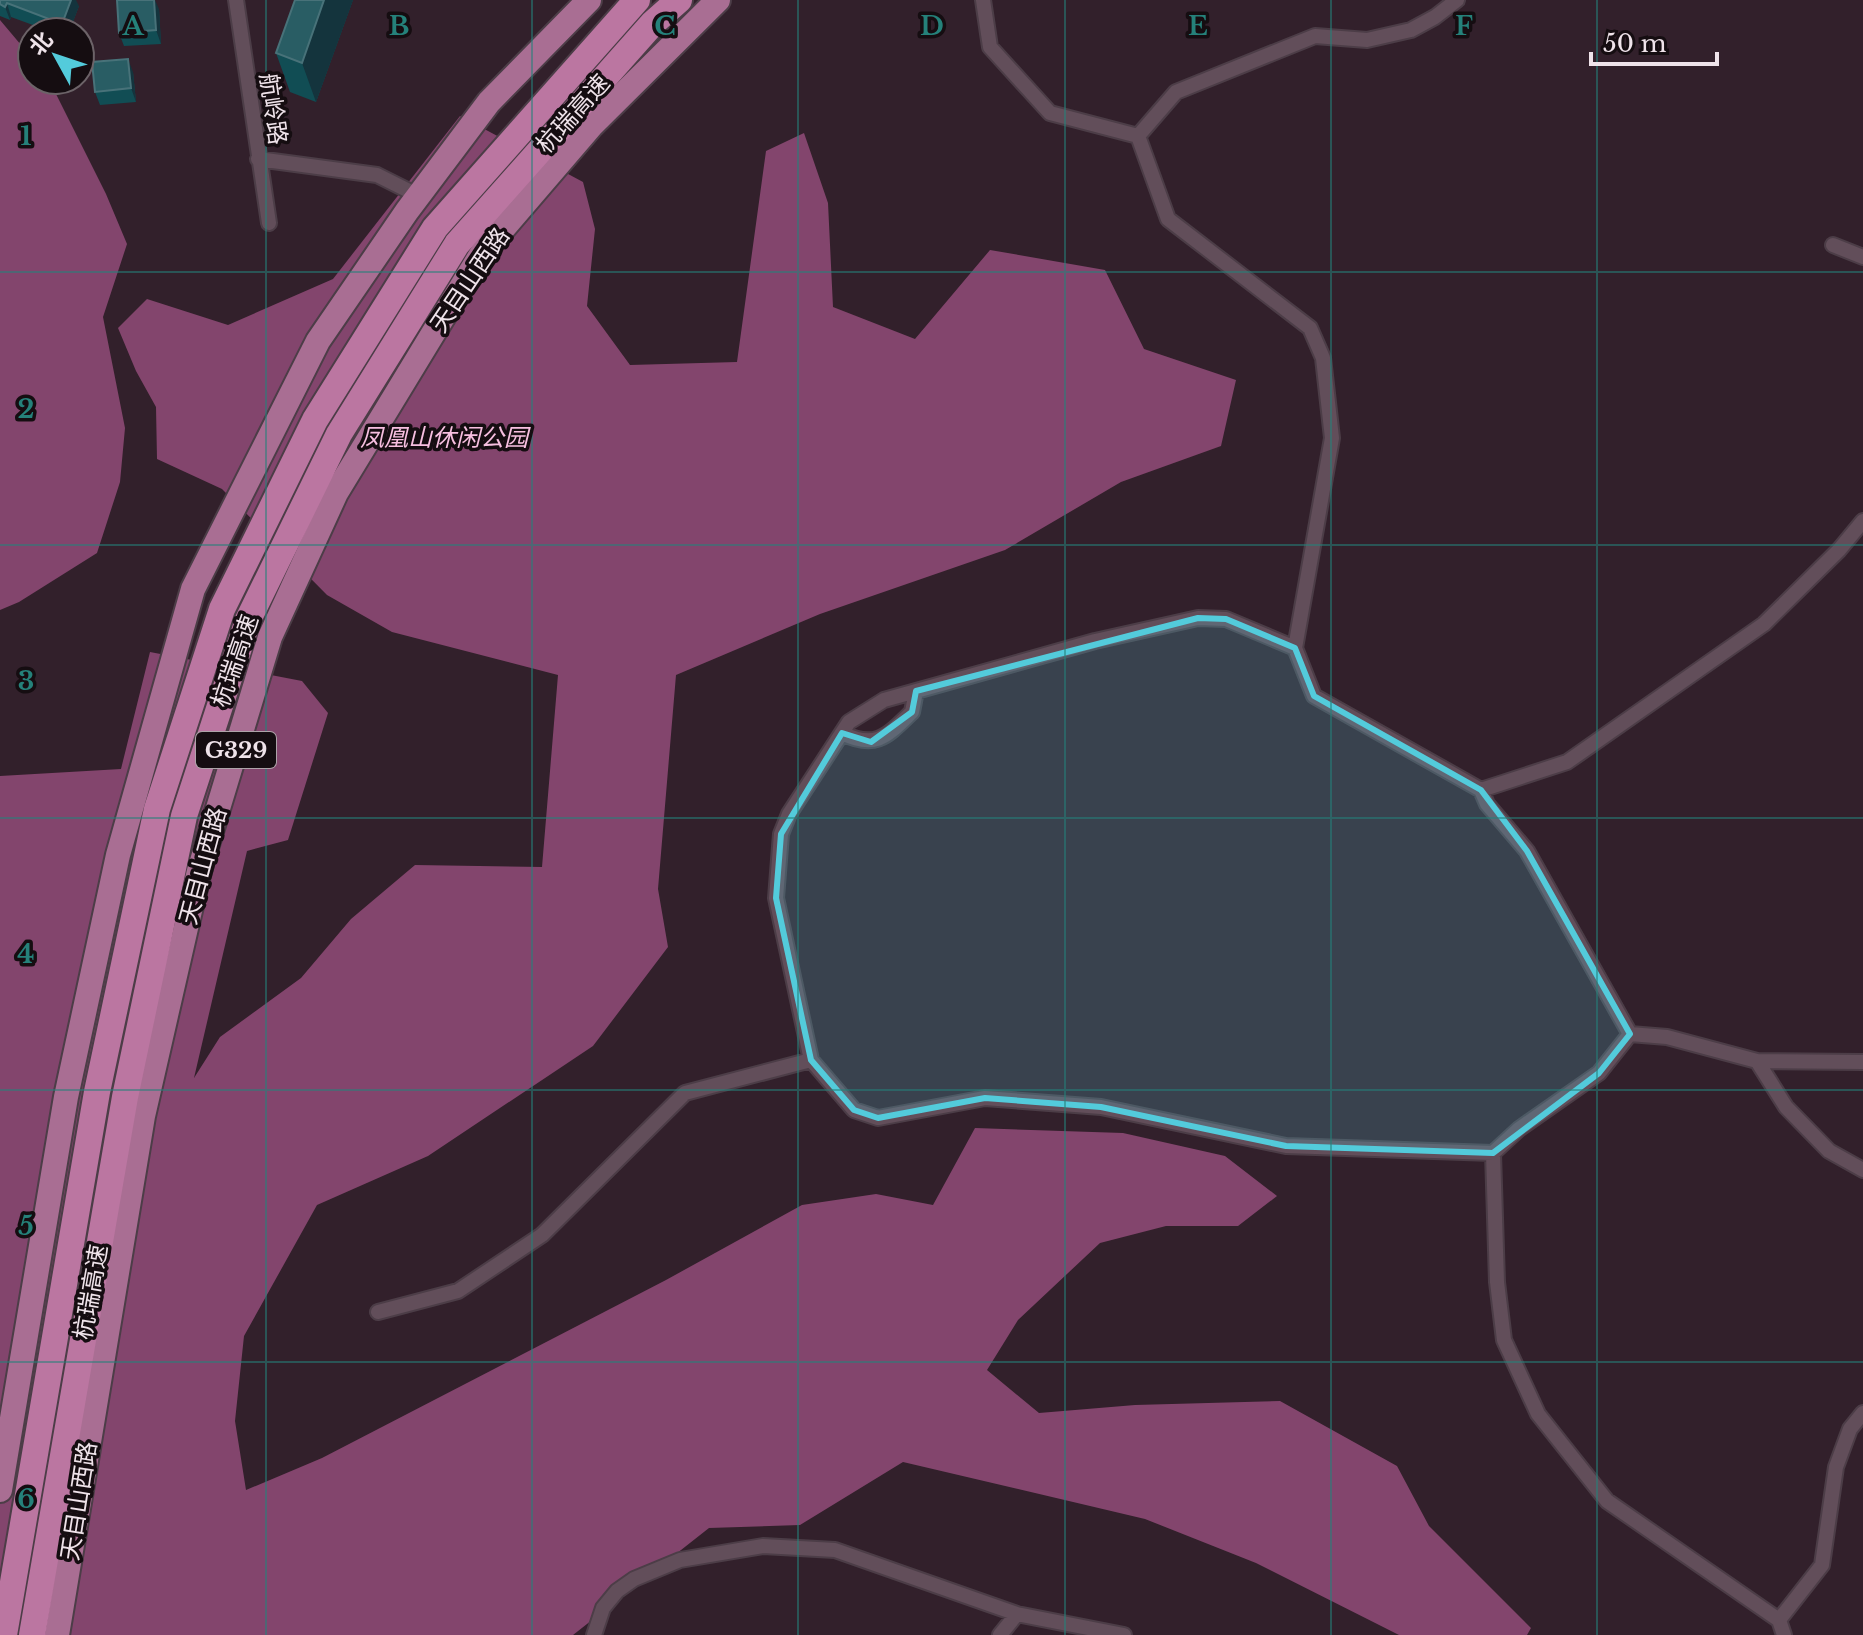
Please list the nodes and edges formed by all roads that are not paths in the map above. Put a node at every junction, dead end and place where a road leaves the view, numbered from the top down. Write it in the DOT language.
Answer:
graph roads {
  1 [pos="236,0"];
  2 [pos="589,0"];
  3 [pos="637,0"];
  4 [pos="679,0"];
  5 [pos="718,0"];
  6 [pos="983,0"];
  7 [pos="1457,0"];
  8 [pos="1138,136"];
  9 [pos="258,159"];
  10 [pos="419,196"];
  11 [pos="269,223"];
  12 [pos="1833,245"];
  13 [pos="1863,257"];
  14 [pos="1863,521"];
  15 [pos="1295,648"];
  16 [pos="916,691"];
  17 [pos="842,733"];
  18 [pos="1481,790"];
  19 [pos="1630,1034"];
  20 [pos="811,1060"];
  21 [pos="1757,1061"];
  22 [pos="1863,1062"];
  23 [pos="1493,1153"];
  24 [pos="1863,1170"];
  25 [pos="378,1312"];
  26 [pos="1863,1413"];
  27 [pos="0,1490"];
  28 [pos="1017,1614"];
  29 [pos="1779,1620"];
  30 [pos="4,1635"];
  31 [pos="32,1635"];
  32 [pos="57,1635"];
  33 [pos="594,1635"];
  34 [pos="1000,1635"];
  35 [pos="1124,1635"];
  36 [pos="1784,1635"];
  1 -- 9 [label="street, 航岭路"];
  2 -- 10 [label="highway"];
  3 -- 30 [label="highway, 杭瑞高速"];
  4 -- 31 [label="highway, 杭瑞高速"];
  5 -- 32 [label="highway, 天目山西路 / G329"];
  6 -- 8 [label="street"];
  7 -- 8 [label="street"];
  8 -- 15 [label="street"];
  9 -- 10 [label="street"];
  9 -- 11 [label="street, 航岭路"];
  10 -- 27 [label="highway"];
  12 -- 13 [label="street"];
  14 -- 18 [label="street"];
  15 -- 16 [label="street"];
  15 -- 18 [label="street"];
  16 -- 17 [label="street"];
  16 -- 17 [label="street"];
  17 -- 20 [label="street"];
  18 -- 19 [label="street"];
  19 -- 21 [label="street"];
  19 -- 23 [label="street"];
  20 -- 23 [label="street"];
  20 -- 25 [label="street"];
  21 -- 22 [label="street"];
  21 -- 24 [label="street"];
  23 -- 29 [label="street"];
  26 -- 29 [label="street"];
  28 -- 33 [label="street"];
  28 -- 34 [label="street"];
  28 -- 35 [label="street"];
  29 -- 36 [label="street"];
}
